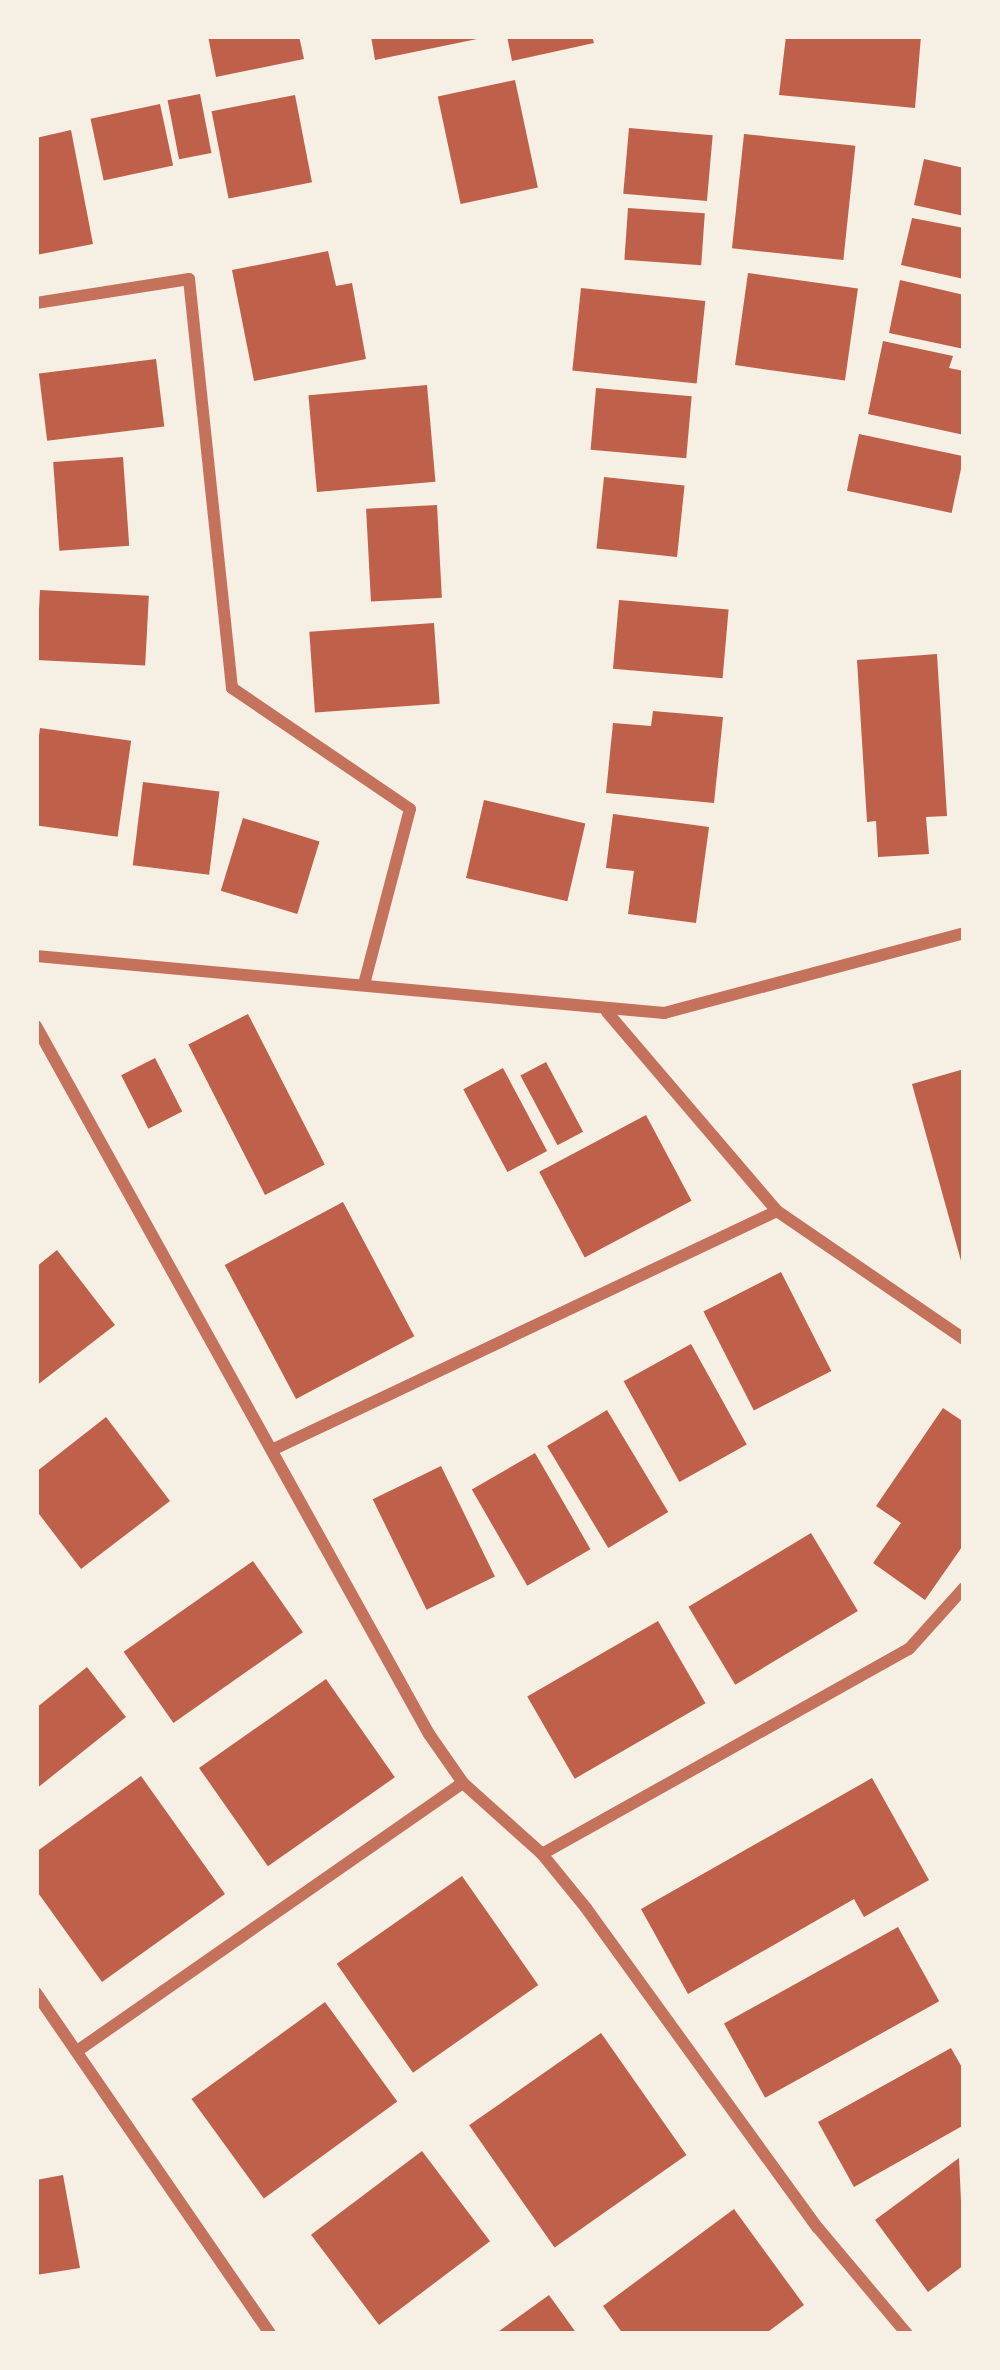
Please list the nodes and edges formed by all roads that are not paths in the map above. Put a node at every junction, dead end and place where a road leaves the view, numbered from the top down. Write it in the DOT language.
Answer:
graph roads {
  1 [pos="36,303"];
  2 [pos="964,933"];
  3 [pos="36,956"];
  4 [pos="364,984"];
  5 [pos="607,1012"];
  6 [pos="36,1026"];
  7 [pos="777,1211"];
  8 [pos="964,1339"];
  9 [pos="276,1448"];
  10 [pos="964,1588"];
  11 [pos="463,1783"];
  12 [pos="542,1854"];
  13 [pos="36,1993"];
  14 [pos="80,2049"];
  15 [pos="270,2334"];
  16 [pos="907,2334"];
  1 -- 4 [label="street"];
  2 -- 5 [label="street"];
  3 -- 4 [label="street"];
  4 -- 5 [label="street"];
  5 -- 7 [label="street"];
  6 -- 9 [label="street"];
  7 -- 8 [label="street"];
  7 -- 9 [label="street"];
  9 -- 11 [label="street"];
  10 -- 12 [label="street"];
  11 -- 12 [label="street"];
  11 -- 14 [label="street"];
  12 -- 16 [label="street"];
  13 -- 14 [label="street"];
  14 -- 15 [label="street"];
}
